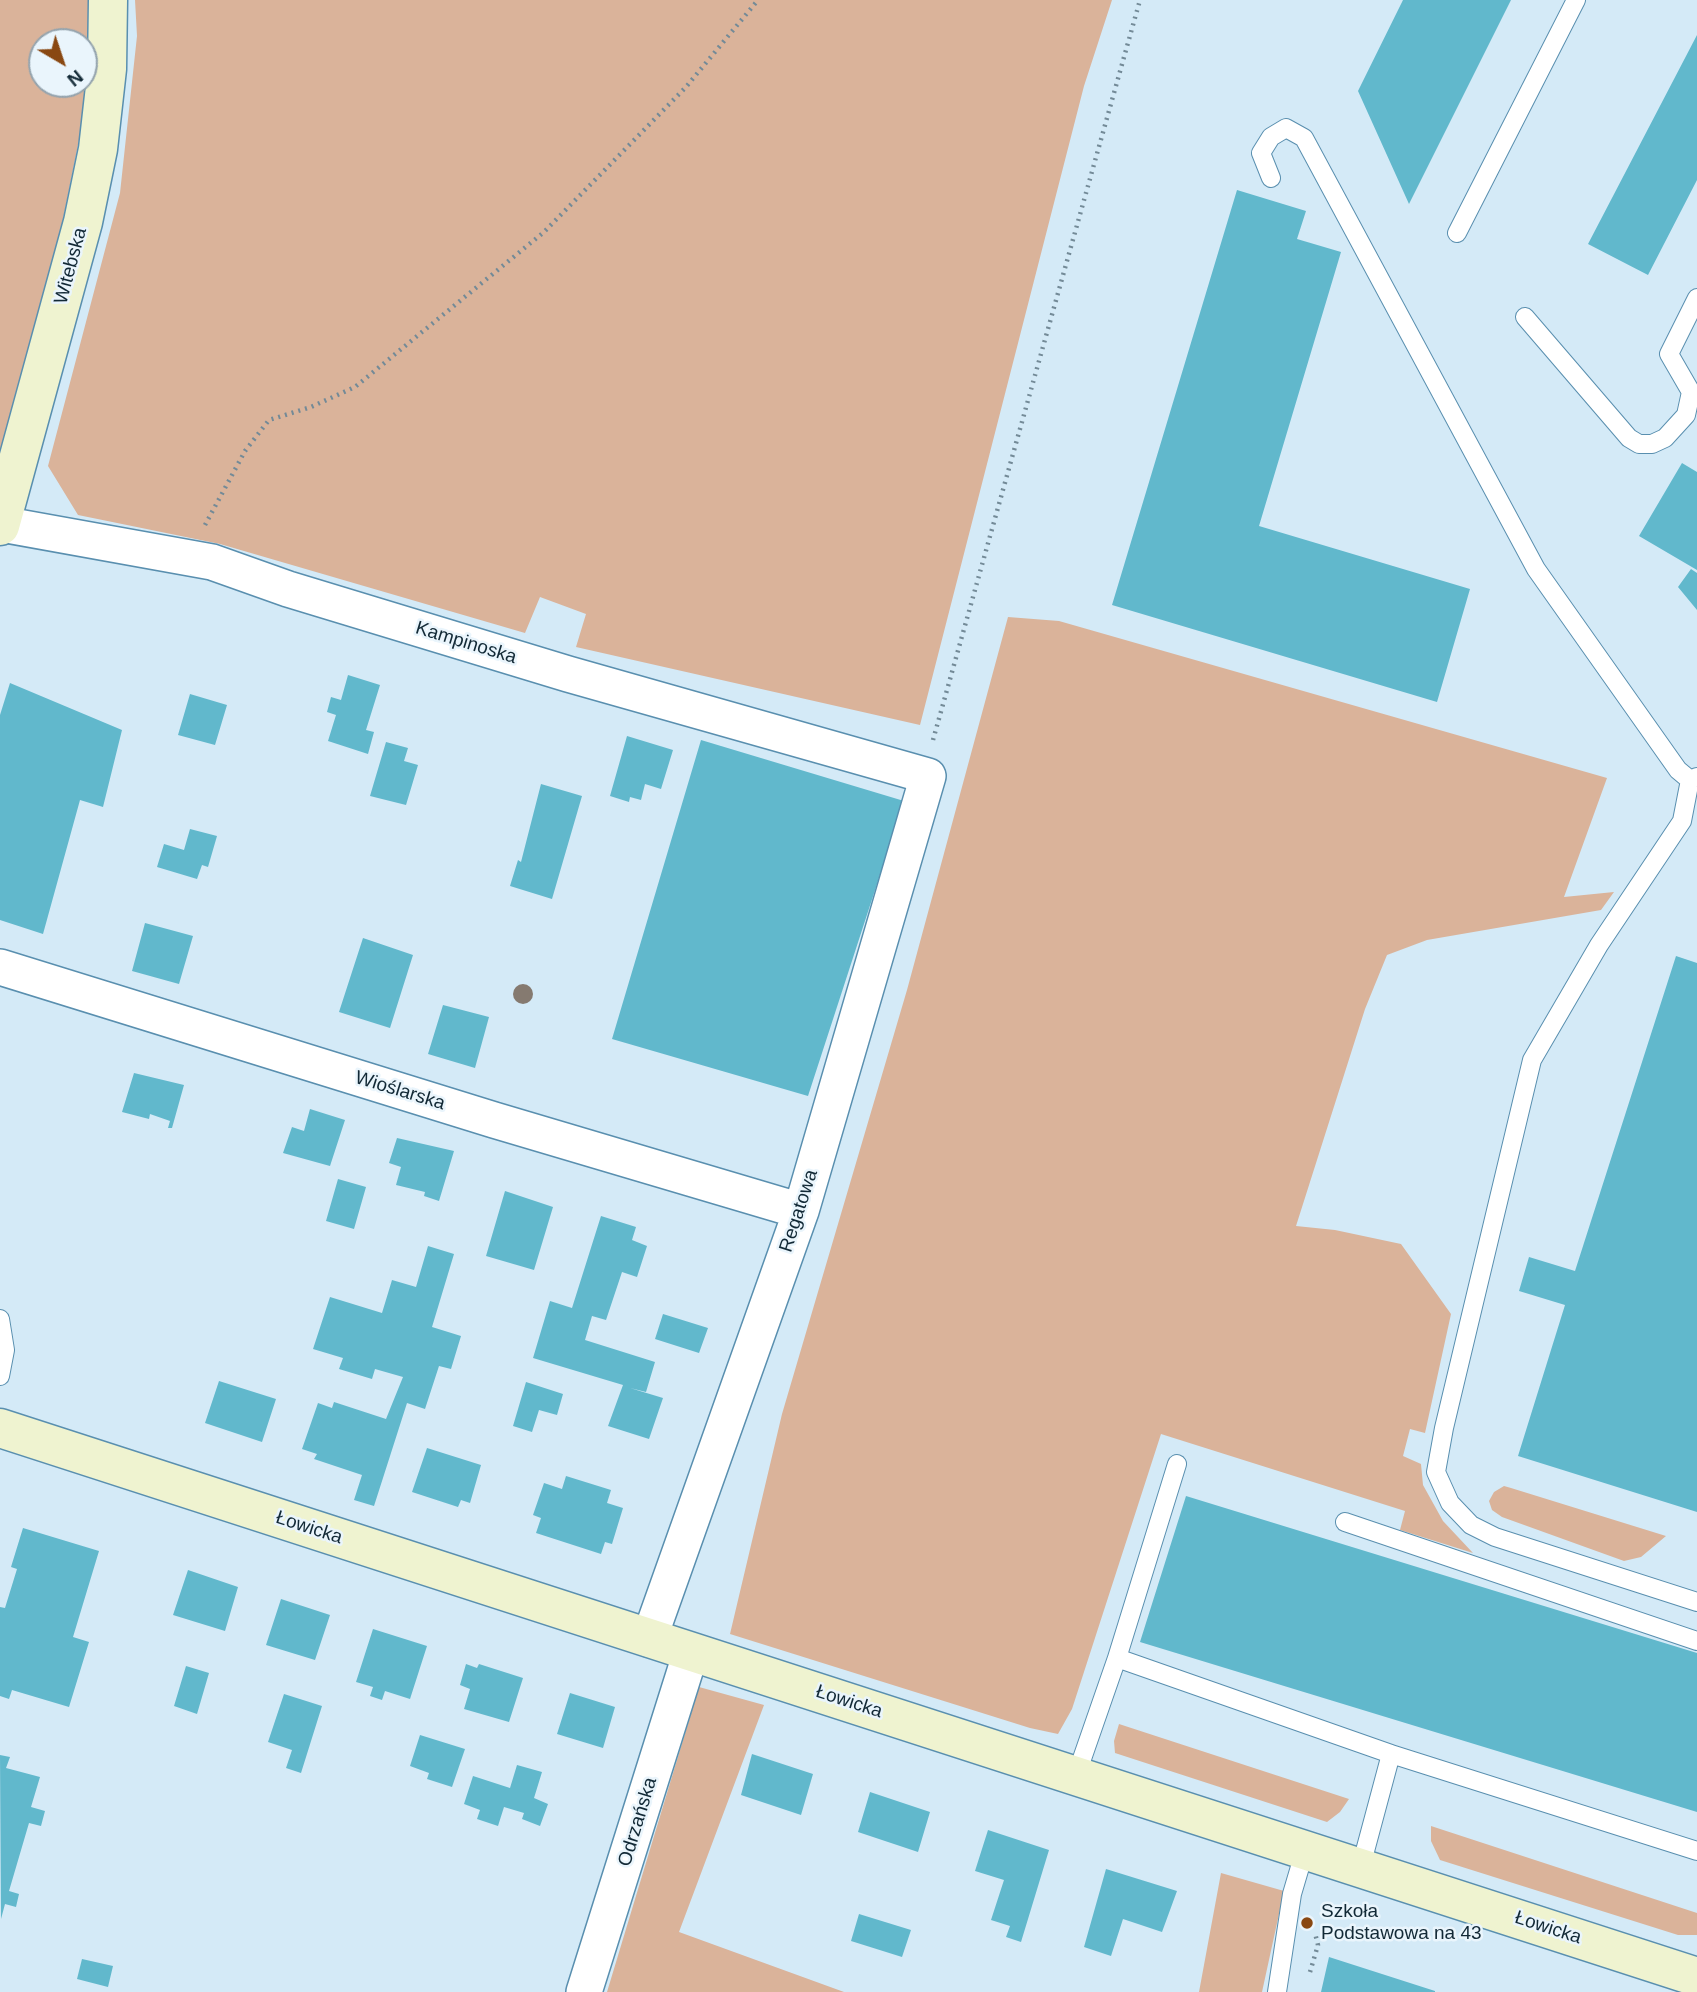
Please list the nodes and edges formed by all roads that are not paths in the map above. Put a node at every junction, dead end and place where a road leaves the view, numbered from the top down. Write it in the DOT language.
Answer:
graph roads {
  1 [pos="108,0"];
  2 [pos="1576,0"];
  3 [pos="1271,178"];
  4 [pos="1457,233"];
  5 [pos="1697,298"];
  6 [pos="1525,317"];
  7 [pos="0,525"];
  8 [pos="928,776"];
  9 [pos="1693,778"];
  10 [pos="0,967"];
  11 [pos="800,1211"];
  12 [pos="0,1320"];
  13 [pos="0,1376"];
  14 [pos="0,1428"];
  15 [pos="1177,1464"];
  16 [pos="1345,1522"];
  17 [pos="1697,1602"];
  18 [pos="649,1639"];
  19 [pos="1697,1641"];
  20 [pos="691,1652"];
  21 [pos="1117,1658"];
  22 [pos="1391,1754"];
  23 [pos="1076,1776"];
  24 [pos="1305,1850"];
  25 [pos="1697,1851"];
  26 [pos="1361,1866"];
  27 [pos="1697,1977"];
  28 [pos="584,1992"];
  29 [pos="1277,1992"];
  1 -- 7 [label="street, Witebska"];
  2 -- 4 [label="lane"];
  3 -- 9 [label="lane"];
  5 -- 6 [label="lane"];
  7 -- 8 [label="street, Kampinoska"];
  8 -- 11 [label="street, Regatowa"];
  9 -- 17 [label="lane"];
  10 -- 11 [label="street, Wioślarska"];
  11 -- 18 [label="street, Regatowa"];
  12 -- 13 [label="lane"];
  14 -- 18 [label="street, Łowicka"];
  15 -- 21 [label="lane"];
  16 -- 19 [label="lane"];
  18 -- 20 [label="street, Łowicka"];
  20 -- 23 [label="street, Łowicka"];
  20 -- 28 [label="street, Odrzańska"];
  21 -- 22 [label="lane"];
  21 -- 23 [label="lane"];
  22 -- 25 [label="lane"];
  22 -- 26 [label="lane"];
  23 -- 24 [label="street, Łowicka"];
  24 -- 26 [label="street, Łowicka"];
  24 -- 29 [label="lane"];
  26 -- 27 [label="street, Łowicka"];
}
